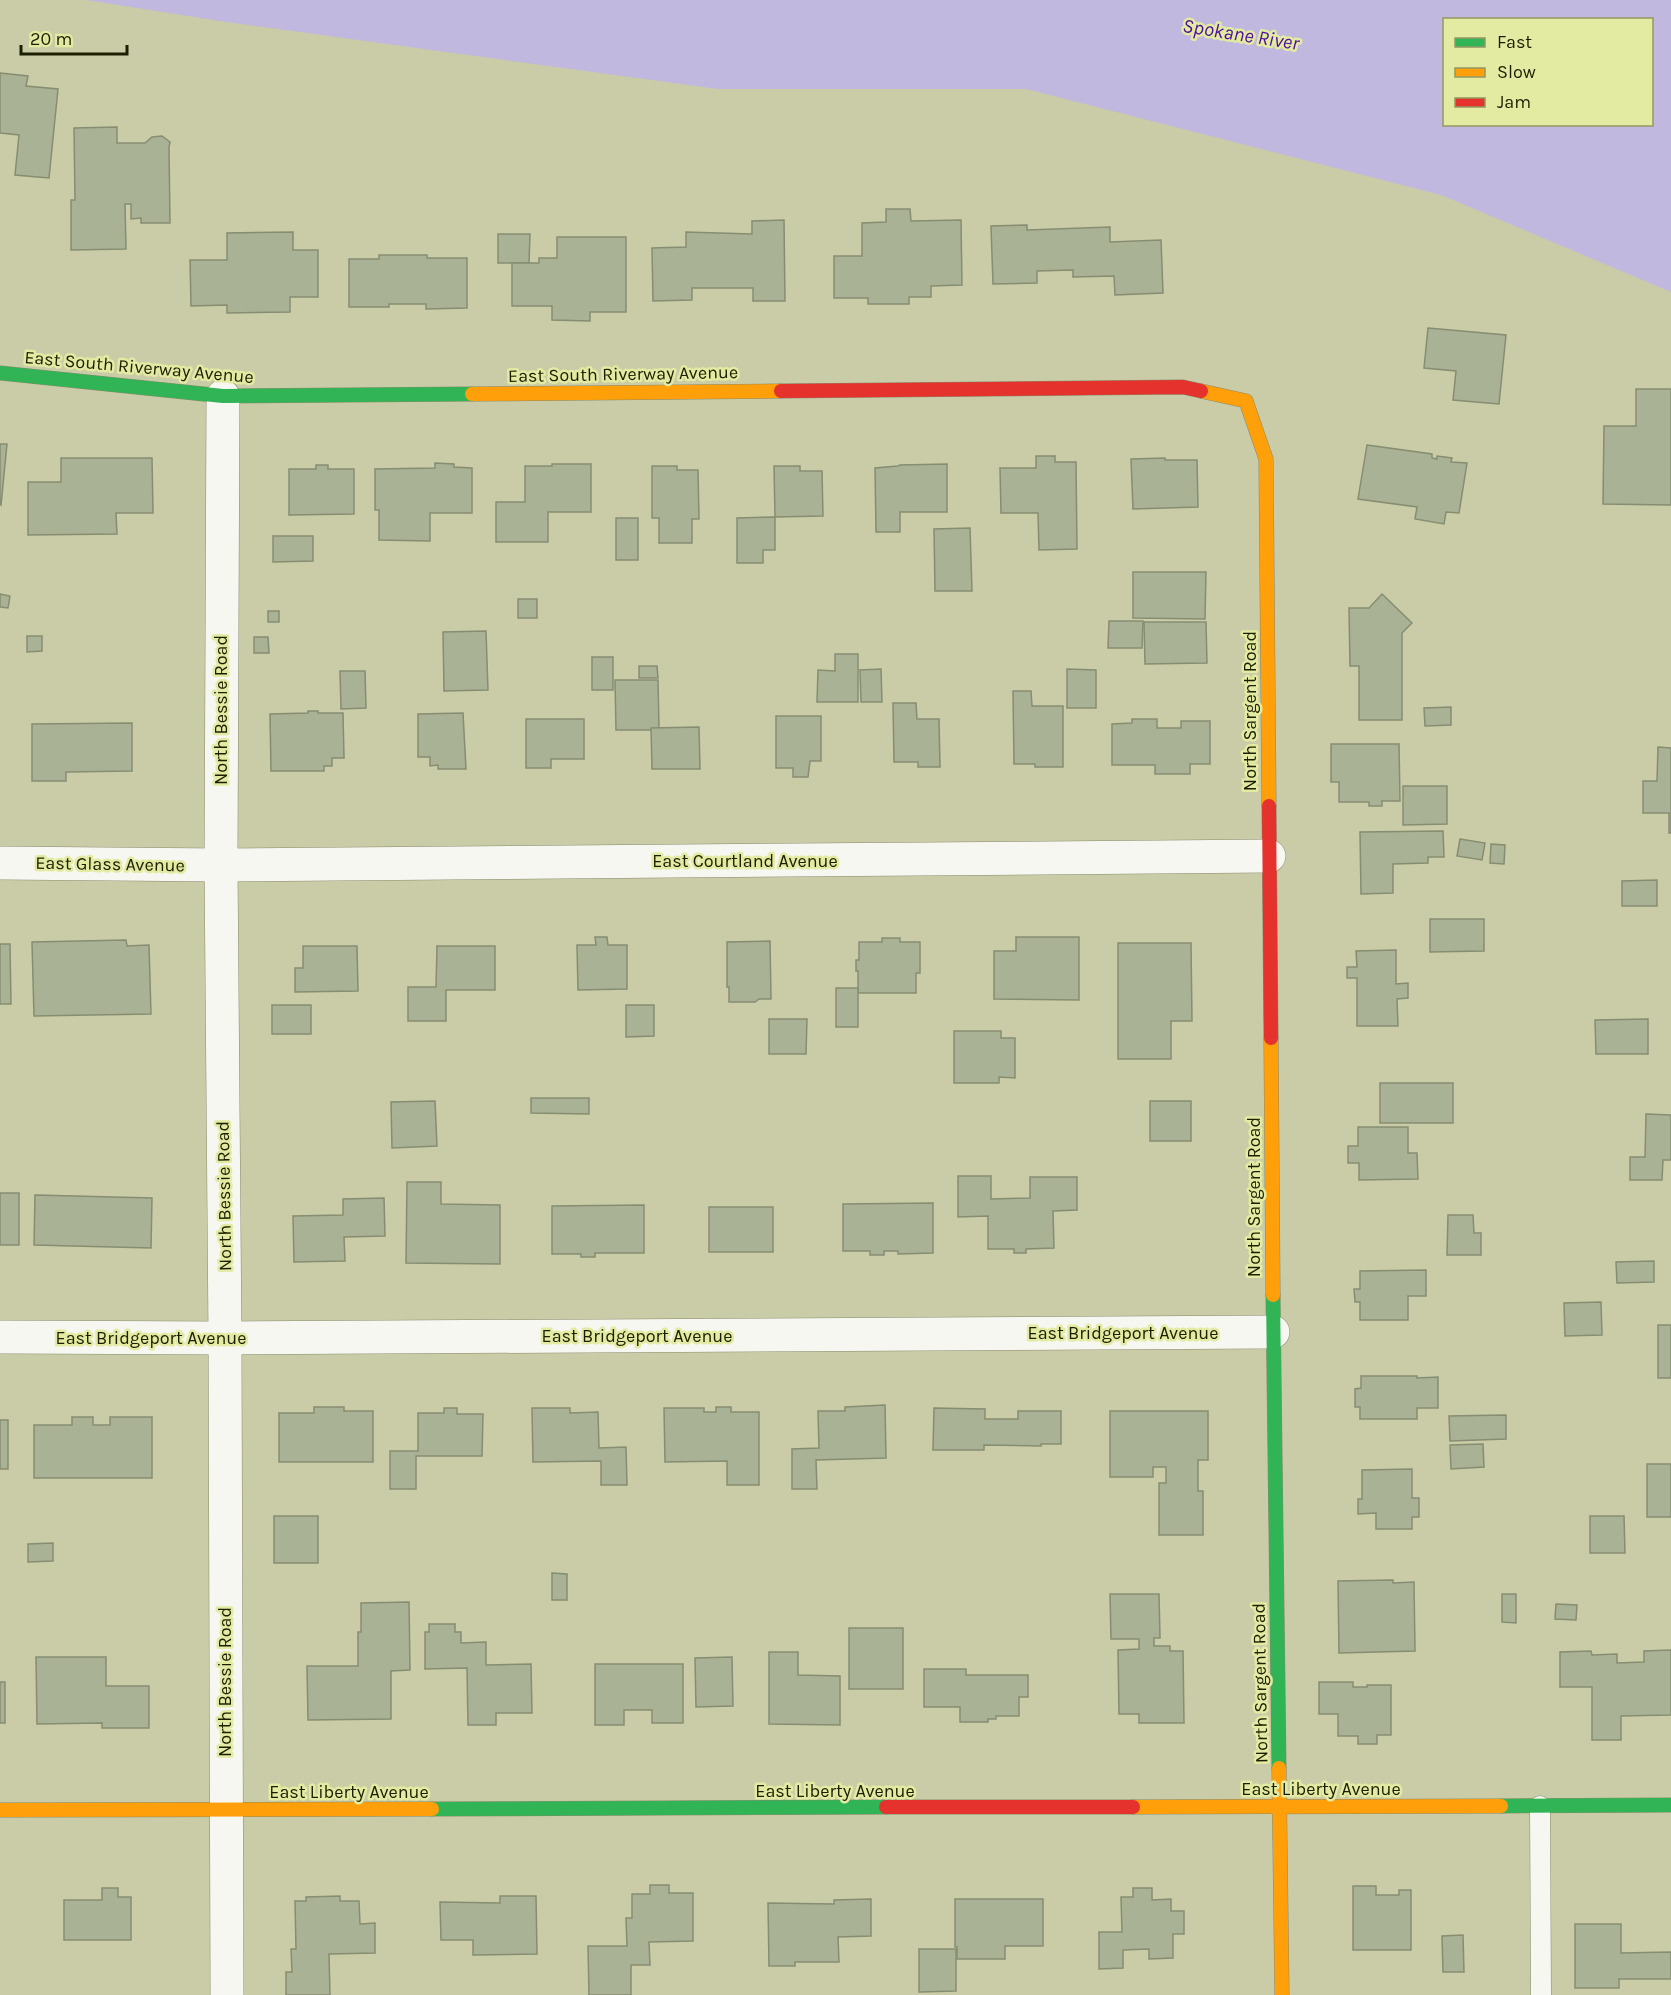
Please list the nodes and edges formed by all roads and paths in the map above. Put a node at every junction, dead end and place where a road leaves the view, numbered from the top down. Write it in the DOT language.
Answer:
graph roads {
  1 [pos="0,373"];
  2 [pos="223,396"];
  3 [pos="1246,402"];
  4 [pos="1269,856"];
  5 [pos="0,863"];
  6 [pos="221,865"];
  7 [pos="1273,1332"];
  8 [pos="0,1337"];
  9 [pos="225,1338"];
  10 [pos="1671,1805"];
  11 [pos="1540,1806"];
  12 [pos="1280,1807"];
  13 [pos="0,1810"];
  14 [pos="225,1811"];
  15 [pos="227,1995"];
  16 [pos="1282,1995"];
  17 [pos="1541,1995"];
  1 -- 2 [label="street, East South Riverway Avenue"];
  2 -- 3 [label="street, East South Riverway Avenue"];
  2 -- 6 [label="street, North Bessie Road"];
  3 -- 4 [label="street, North Sargent Road"];
  4 -- 6 [label="street, East Courtland Avenue"];
  4 -- 7 [label="street, North Sargent Road"];
  5 -- 6 [label="street, East Glass Avenue"];
  6 -- 9 [label="street, North Bessie Road"];
  7 -- 9 [label="street, East Bridgeport Avenue"];
  7 -- 12 [label="street, North Sargent Road"];
  8 -- 9 [label="street, East Bridgeport Avenue"];
  9 -- 14 [label="street, North Bessie Road"];
  10 -- 11 [label="street, East Liberty Avenue"];
  11 -- 12 [label="street, East Liberty Avenue"];
  11 -- 17 [label="lane"];
  12 -- 14 [label="street, East Liberty Avenue"];
  12 -- 16 [label="street, North Sargent Road"];
  13 -- 14 [label="street, East Liberty Avenue"];
  14 -- 15 [label="street, North Bessie Road"];
}
